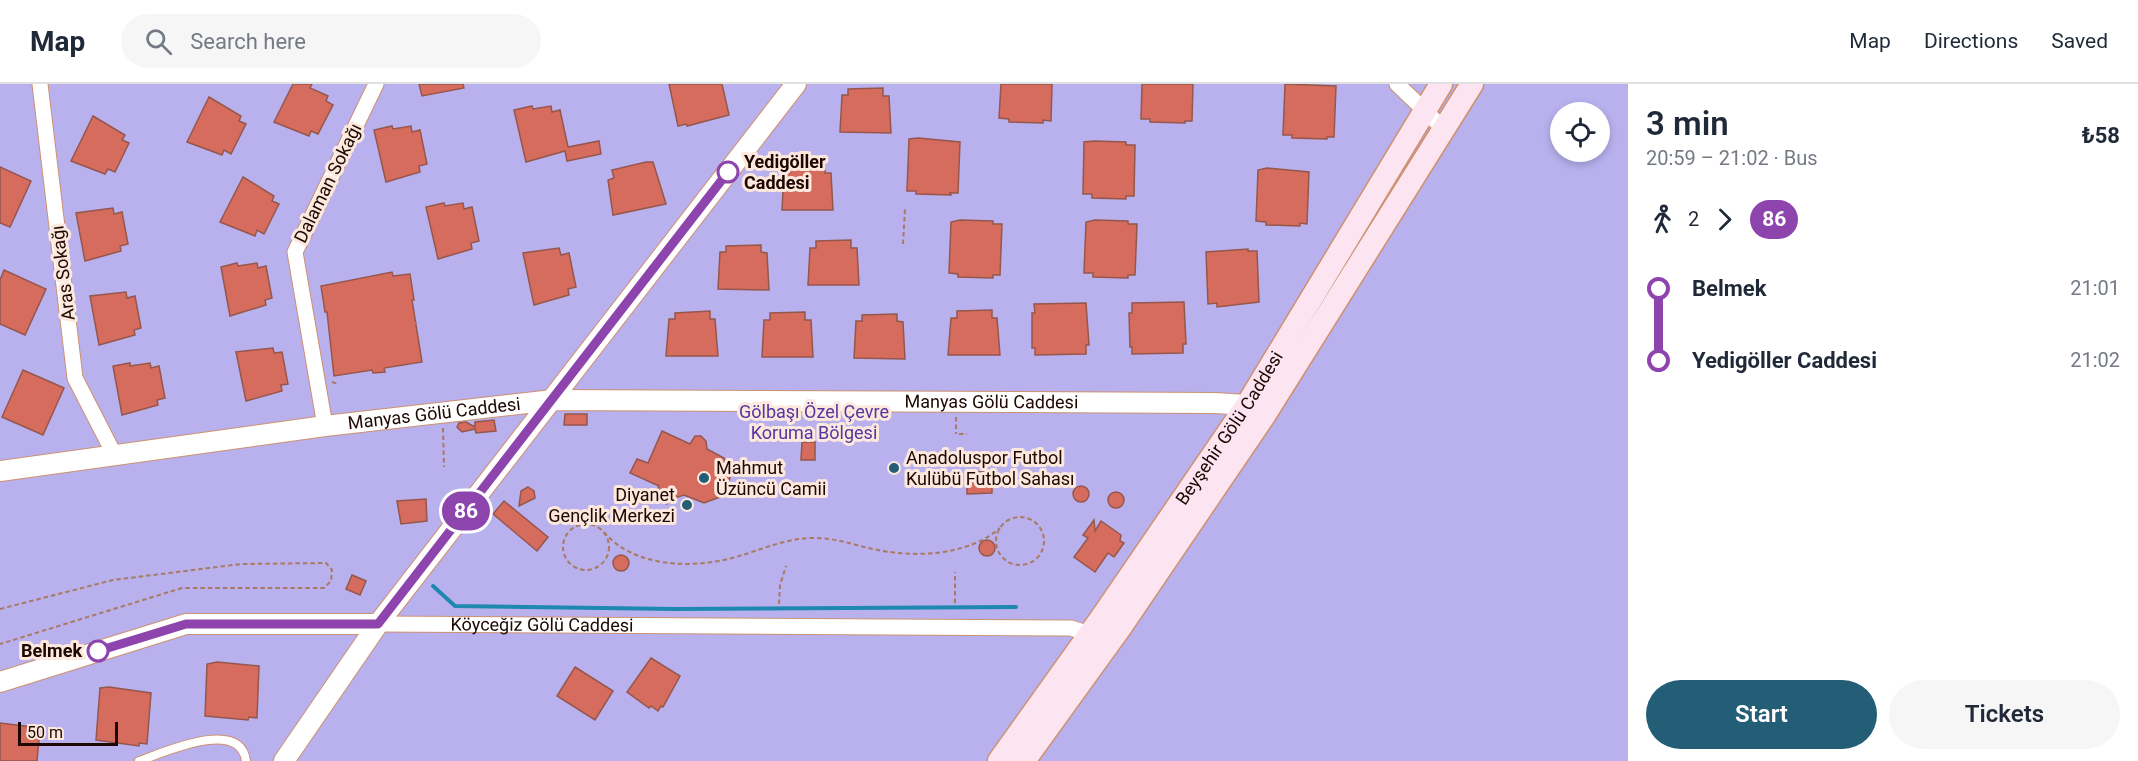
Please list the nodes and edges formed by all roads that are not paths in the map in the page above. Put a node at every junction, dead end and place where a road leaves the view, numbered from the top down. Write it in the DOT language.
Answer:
graph roads {
  1 [pos="40,84"];
  2 [pos="376,84"];
  3 [pos="796,84"];
  4 [pos="1397,84"];
  5 [pos="1441,84"];
  6 [pos="1472,84"];
  7 [pos="1425,110"];
  8 [pos="1444,129"];
  9 [pos="553,400"];
  10 [pos="1255,410"];
  11 [pos="325,426"];
  12 [pos="114,454"];
  13 [pos="0,471"];
  14 [pos="378,624"];
  15 [pos="1098,637"];
  16 [pos="0,682"];
  17 [pos="139,761"];
  18 [pos="246,761"];
  19 [pos="284,761"];
  20 [pos="999,761"];
  21 [pos="1024,761"];
  1 -- 12 [label="street, Aras Sokağı"];
  2 -- 11 [label="street, Dalaman Sokağı"];
  3 -- 9 [label="street"];
  4 -- 7 [label="street"];
  5 -- 7 [label="main road, Beyşehir Gölü Caddesi"];
  6 -- 8 [label="main road"];
  7 -- 8 [label="street"];
  7 -- 10 [label="main road, Beyşehir Gölü Caddesi"];
  8 -- 10 [label="main road"];
  9 -- 10 [label="street, Manyas Gölü Caddesi"];
  9 -- 11 [label="street, Manyas Gölü Caddesi"];
  9 -- 14 [label="street"];
  10 -- 15 [label="main road, Beyşehir Gölü Caddesi"];
  11 -- 12 [label="street, Manyas Gölü Caddesi"];
  12 -- 13 [label="street, Manyas Gölü Caddesi"];
  14 -- 15 [label="street, Köyceğiz Gölü Caddesi"];
  14 -- 16 [label="street, Köyceğiz Gölü Caddesi"];
  14 -- 19 [label="street"];
  15 -- 20 [label="main road, Beyşehir Gölü Caddesi"];
  15 -- 21 [label="main road"];
  17 -- 18 [label="lane"];
}
